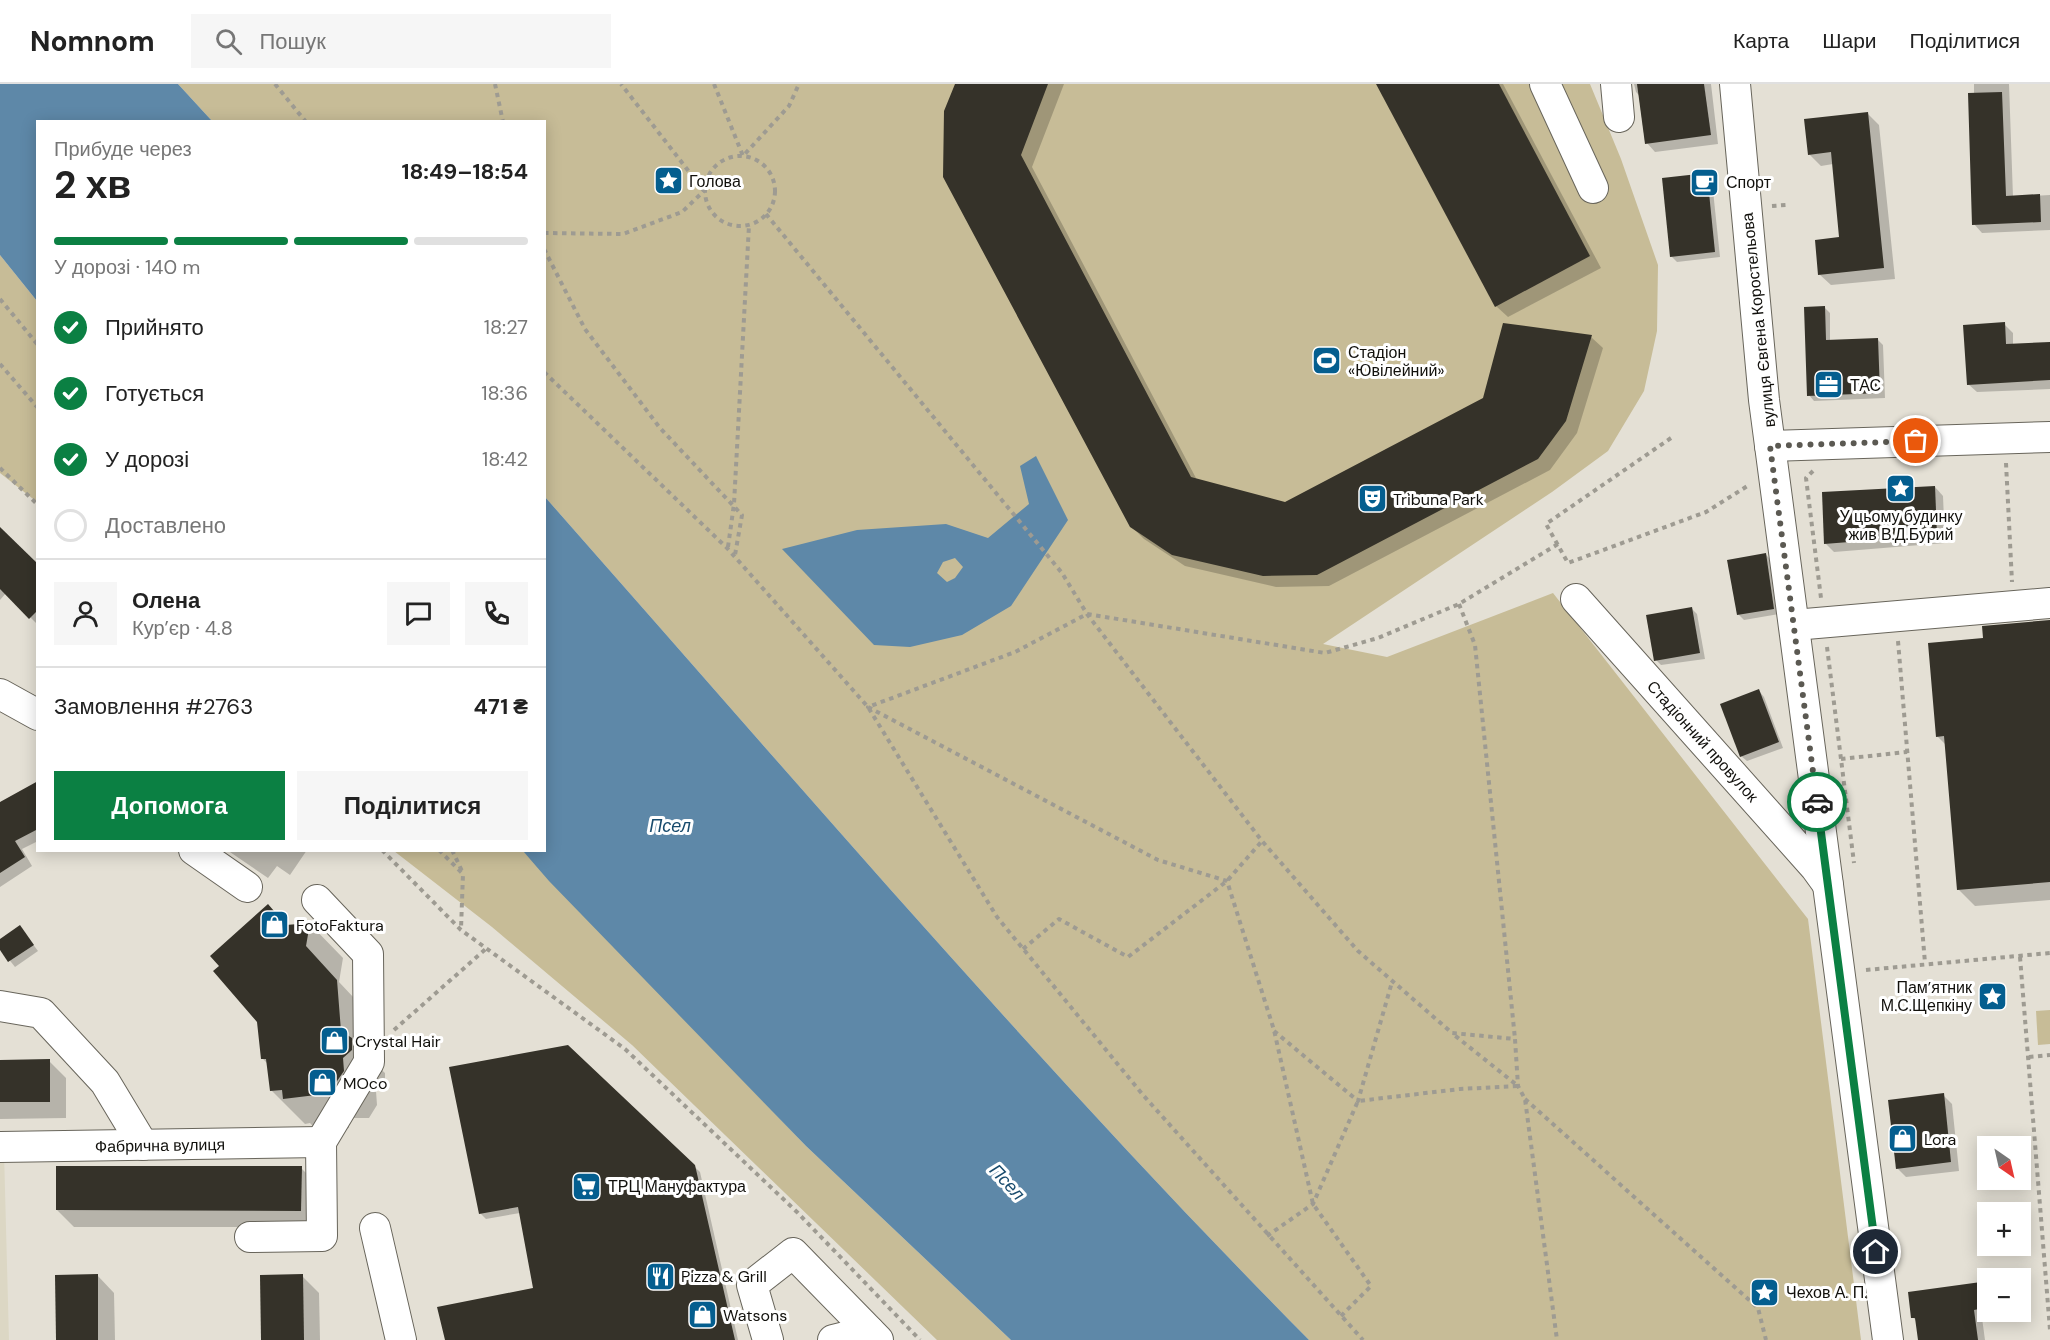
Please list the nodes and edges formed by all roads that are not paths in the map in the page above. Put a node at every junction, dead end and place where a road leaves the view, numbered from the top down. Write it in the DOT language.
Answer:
graph roads {
  1 [pos="1545,84"];
  2 [pos="1616,84"];
  3 [pos="1736,84"];
  4 [pos="1619,117"];
  5 [pos="1593,188"];
  6 [pos="2050,437"];
  7 [pos="1770,446"];
  8 [pos="1576,599"];
  9 [pos="2050,603"];
  10 [pos="1794,625"];
  11 [pos="0,694"];
  12 [pos="36,714"];
  13 [pos="197,852"];
  14 [pos="1841,879"];
  15 [pos="247,887"];
  16 [pos="317,900"];
  17 [pos="0,1006"];
  18 [pos="321,1142"];
  19 [pos="143,1145"];
  20 [pos="0,1147"];
  21 [pos="375,1228"];
  22 [pos="250,1236"];
  23 [pos="874,1336"];
  24 [pos="401,1340"];
  25 [pos="768,1340"];
  26 [pos="833,1340"];
  27 [pos="1888,1340"];
  1 -- 5 [label="street"];
  2 -- 4 [label="street"];
  3 -- 7 [label="street, вулиця Євгена Коростельова"];
  6 -- 7 [label="street"];
  7 -- 10 [label="street, вулиця Євгена Коростельова"];
  8 -- 14 [label="street, Стадіонний провулок"];
  9 -- 10 [label="street"];
  10 -- 14 [label="street, вулиця Євгена Коростельова"];
  11 -- 12 [label="street"];
  13 -- 15 [label="street"];
  14 -- 27 [label="street, вулиця Євгена Коростельова"];
  16 -- 18 [label="street"];
  17 -- 19 [label="street"];
  18 -- 19 [label="street, Фабрична вулиця"];
  18 -- 22 [label="street"];
  19 -- 20 [label="street, Фабрична вулиця"];
  21 -- 24 [label="street"];
  23 -- 25 [label="street"];
  23 -- 26 [label="street"];
}
